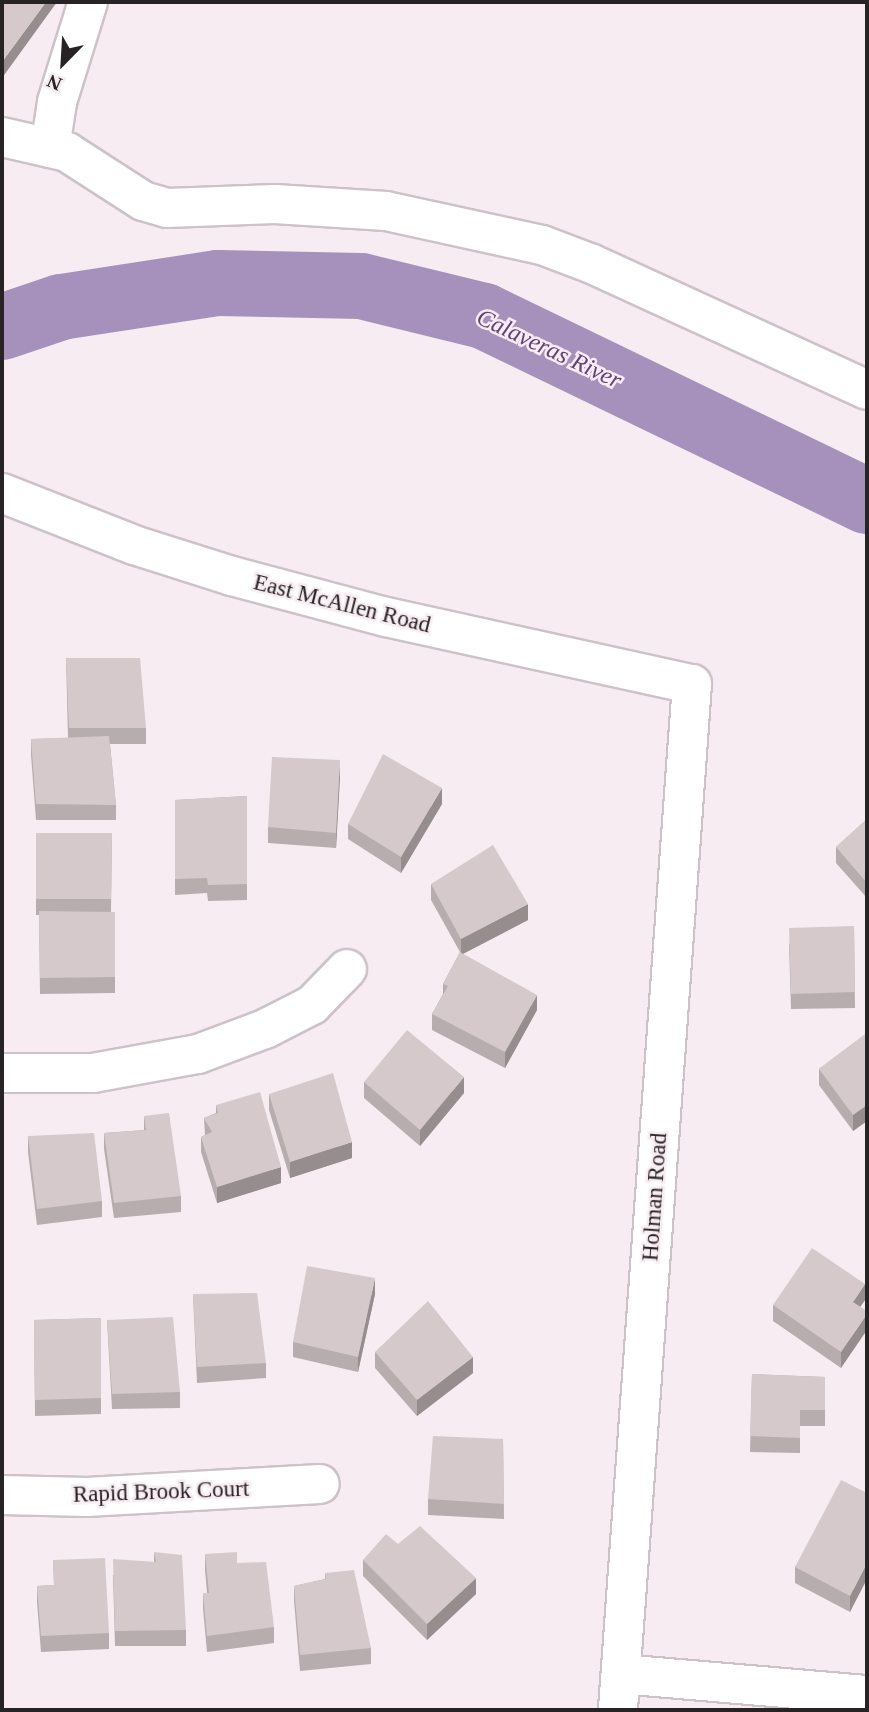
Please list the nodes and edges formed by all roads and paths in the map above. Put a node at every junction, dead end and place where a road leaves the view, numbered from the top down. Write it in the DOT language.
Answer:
graph roads {
  1 [pos="88,2"];
  2 [pos="2,136"];
  3 [pos="50,148"];
  4 [pos="867,390"];
  5 [pos="2,493"];
  6 [pos="692,684"];
  7 [pos="346,969"];
  8 [pos="2,1073"];
  9 [pos="320,1484"];
  10 [pos="2,1495"];
  11 [pos="619,1692"];
  12 [pos="867,1695"];
  1 -- 3 [label="street"];
  2 -- 3 [label="street"];
  3 -- 4 [label="street"];
  5 -- 6 [label="street, East McAllen Road"];
  6 -- 11 [label="street, Holman Road"];
  7 -- 8 [label="street"];
  9 -- 10 [label="street, Rapid Brook Court"];
  11 -- 12 [label="street"];
}
